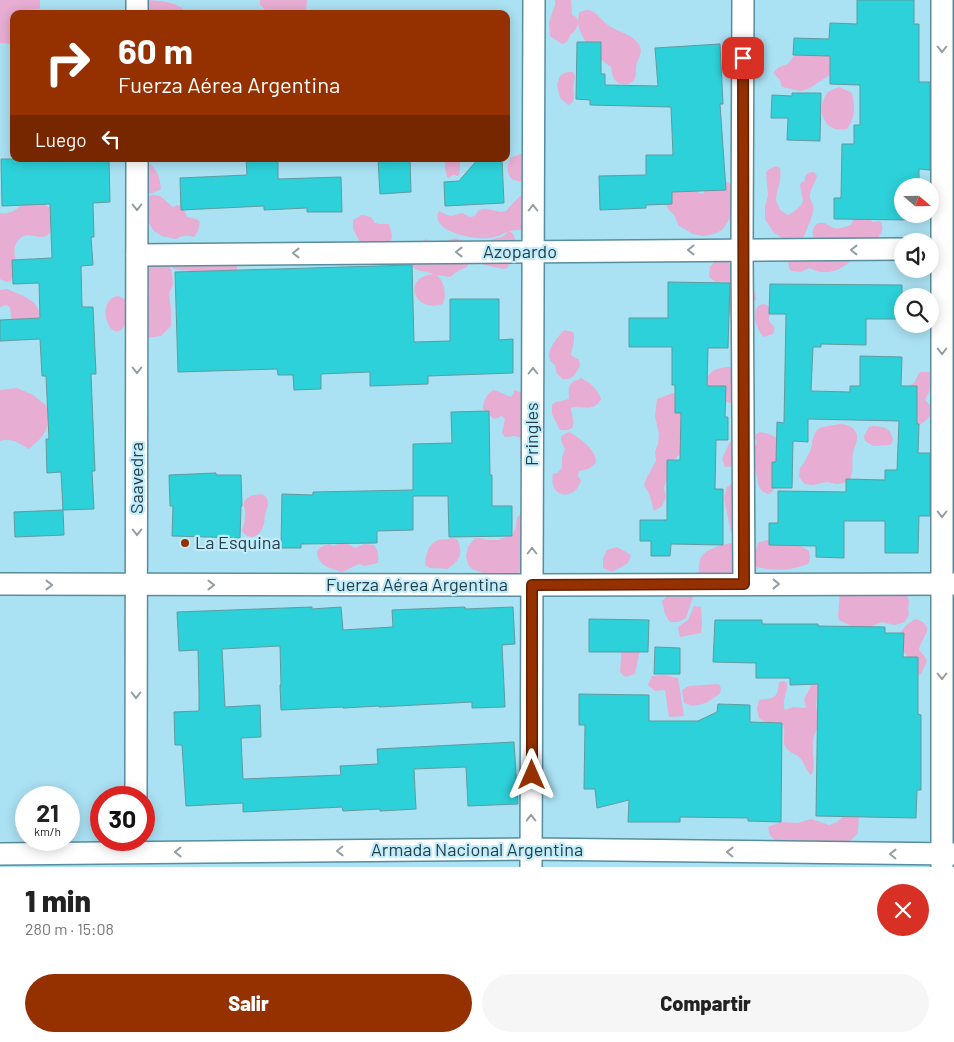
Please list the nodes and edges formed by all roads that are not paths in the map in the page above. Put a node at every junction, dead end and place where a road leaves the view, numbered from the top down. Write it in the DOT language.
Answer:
graph roads {
  1 [pos="534,0"];
  2 [pos="743,0"];
  3 [pos="942,0"];
  4 [pos="137,162"];
  5 [pos="936,233"];
  6 [pos="894,249"];
  7 [pos="742,250"];
  8 [pos="533,252"];
  9 [pos="137,255"];
  10 [pos="937,278"];
  11 [pos="0,584"];
  12 [pos="744,584"];
  13 [pos="948,584"];
  14 [pos="137,585"];
  15 [pos="532,585"];
  16 [pos="136,786"];
  17 [pos="136,853"];
  18 [pos="0,854"];
  19 [pos="531,858"];
  20 [pos="946,859"];
  8 -- 1 [label="street, Pringles, one-way"];
  2 -- 7 [label="street"];
  3 -- 5 [label="street, one-way"];
  4 -- 9 [label="street, Saavedra, one-way"];
  6 -- 7 [label="street, Azopardo, one-way"];
  7 -- 8 [label="street, Azopardo, one-way"];
  7 -- 12 [label="street"];
  8 -- 9 [label="street, Azopardo, one-way"];
  15 -- 8 [label="street, Pringles, one-way"];
  9 -- 14 [label="street, Saavedra, one-way"];
  10 -- 13 [label="street, one-way"];
  11 -- 14 [label="street, Fuerza Aérea Argentina, one-way"];
  12 -- 13 [label="street, Fuerza Aérea Argentina, one-way"];
  12 -- 15 [label="street, Fuerza Aérea Argentina"];
  13 -- 20 [label="street, one-way"];
  14 -- 15 [label="street, Fuerza Aérea Argentina, one-way"];
  14 -- 16 [label="street, Saavedra, one-way"];
  19 -- 15 [label="street, Pringles, one-way"];
  17 -- 18 [label="street, Armada Nacional Argentina"];
  19 -- 17 [label="street, Armada Nacional Argentina, one-way"];
  20 -- 19 [label="street, Armada Nacional Argentina, one-way"];
}
